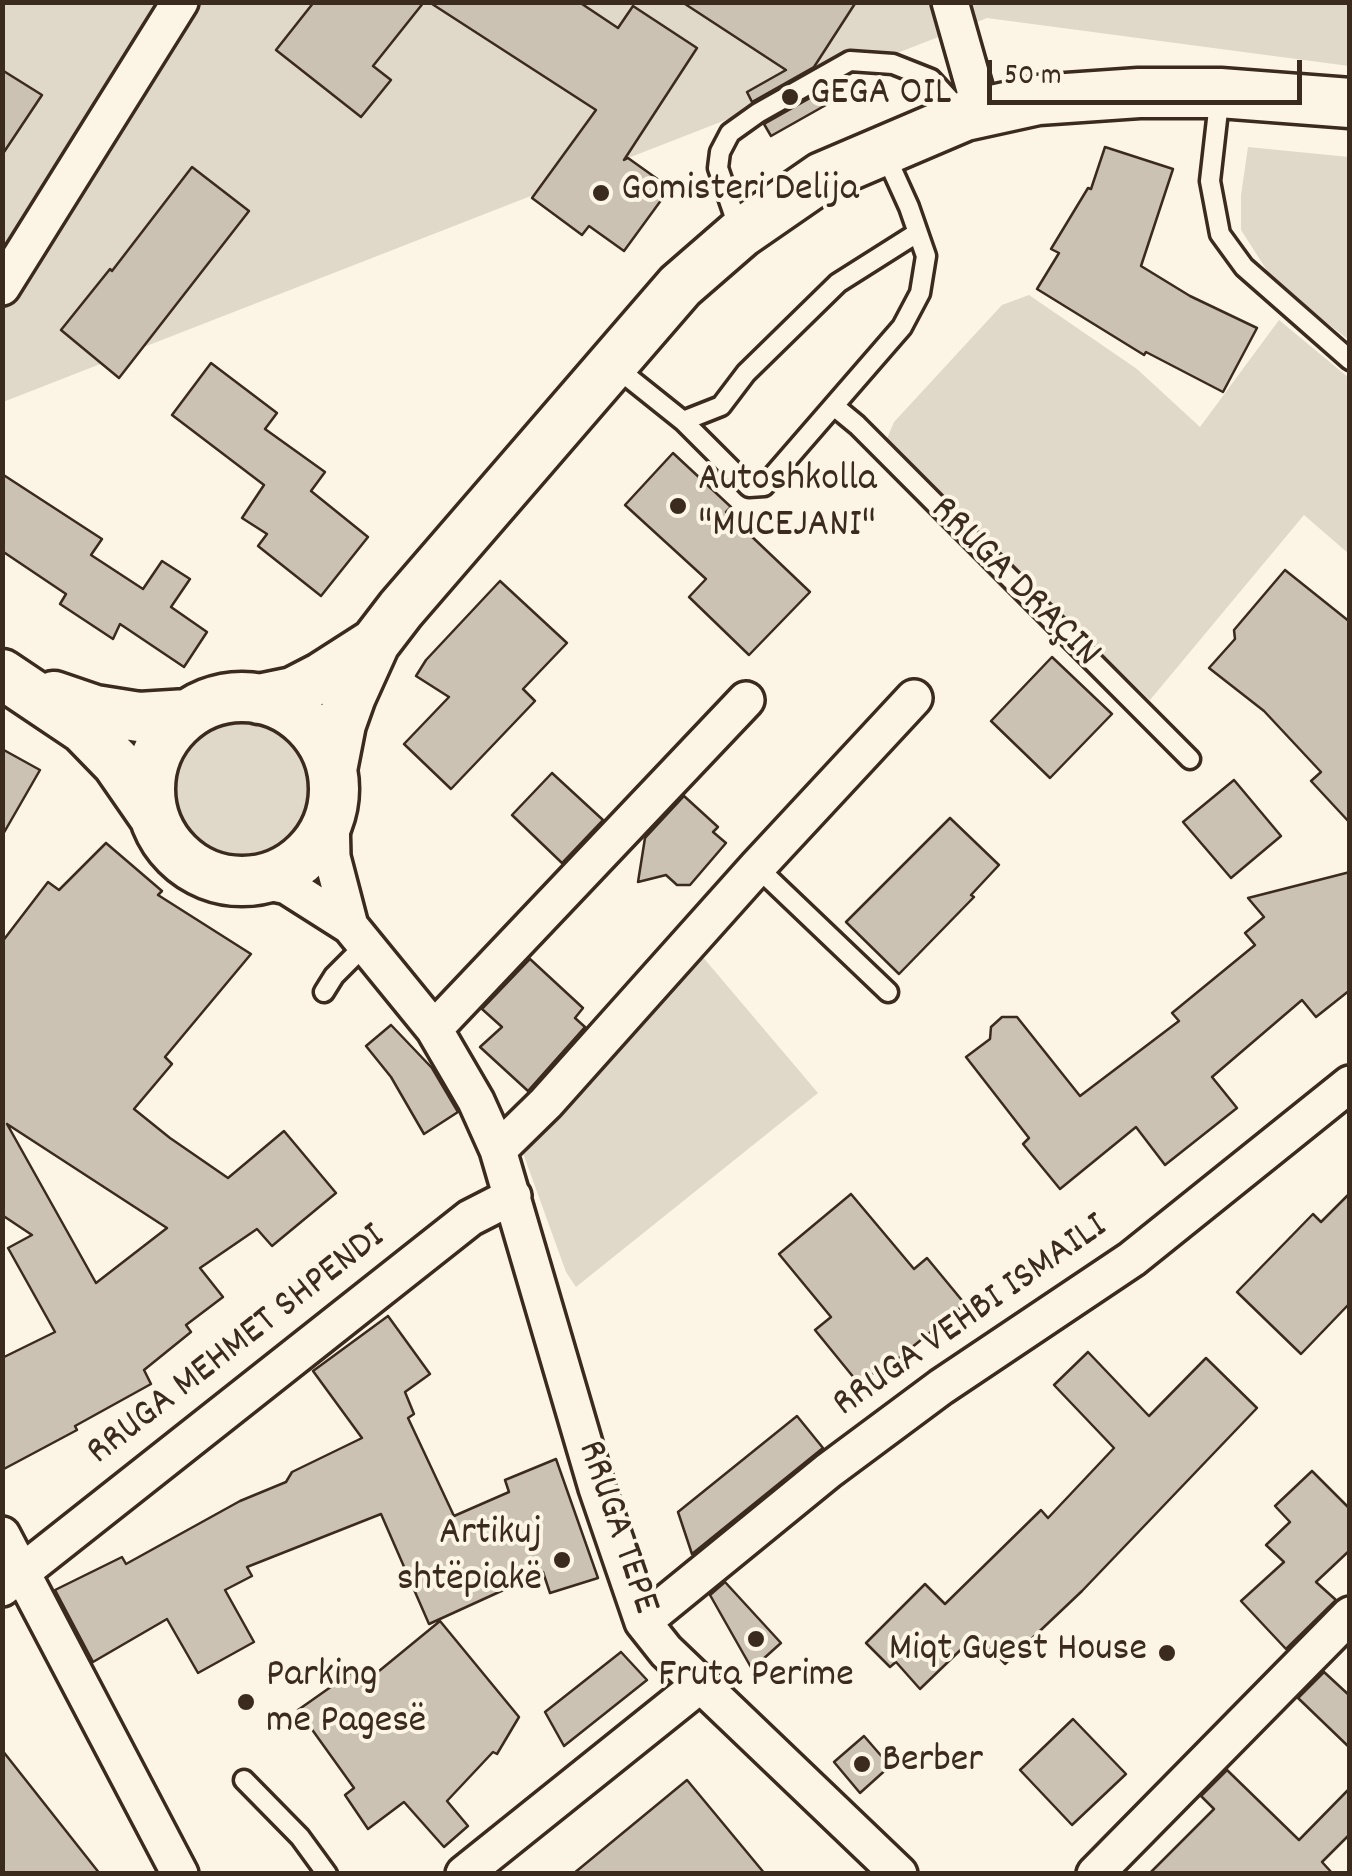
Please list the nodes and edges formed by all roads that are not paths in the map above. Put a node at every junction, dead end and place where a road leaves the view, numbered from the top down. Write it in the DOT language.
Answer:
graph roads {
  1 [pos="180,2"];
  2 [pos="950,2"];
  3 [pos="1220,93"];
  4 [pos="1350,103"];
  5 [pos="973,114"];
  6 [pos="883,149"];
  7 [pos="740,232"];
  8 [pos="918,232"];
  9 [pos="2,287"];
  10 [pos="1350,360"];
  11 [pos="613,365"];
  12 [pos="834,406"];
  13 [pos="684,421"];
  14 [pos="376,642"];
  15 [pos="13,680"];
  16 [pos="914,698"];
  17 [pos="259,699"];
  18 [pos="746,700"];
  19 [pos="188,714"];
  20 [pos="1190,759"];
  21 [pos="331,792"];
  22 [pos="152,814"];
  23 [pos="757,867"];
  24 [pos="259,880"];
  25 [pos="358,935"];
  26 [pos="324,992"];
  27 [pos="888,992"];
  28 [pos="434,1030"];
  29 [pos="1350,1084"];
  30 [pos="498,1150"];
  31 [pos="513,1196"];
  32 [pos="2,1535"];
  33 [pos="12,1580"];
  34 [pos="1350,1615"];
  35 [pos="643,1622"];
  36 [pos="702,1683"];
  37 [pos="244,1780"];
  38 [pos="180,1874"];
  39 [pos="326,1874"];
  40 [pos="464,1874"];
  41 [pos="899,1874"];
  42 [pos="1095,1874"];
  1 -- 9 [label="street"];
  2 -- 5 [label="street"];
  3 -- 4 [label="main road"];
  3 -- 5 [label="main road"];
  3 -- 10 [label="lane"];
  5 -- 6 [label="main road"];
  5 -- 7 [label="lane"];
  6 -- 7 [label="main road"];
  6 -- 8 [label="lane"];
  7 -- 11 [label="main road"];
  8 -- 12 [label="lane"];
  8 -- 13 [label="lane"];
  11 -- 13 [label="lane"];
  11 -- 14 [label="main road"];
  12 -- 13 [label="lane"];
  12 -- 20 [label="lane, RRUGA DRAÇIN"];
  14 -- 17 [label="main road"];
  14 -- 21 [label="main road"];
  15 -- 19 [label="main road, RRUGA TEPE"];
  15 -- 22 [label="main road, RRUGA TEPE"];
  16 -- 23 [label="street"];
  17 -- 19 [label="main road, RRUGA TEPE"];
  17 -- 21 [label="main road, RRUGA TEPE"];
  18 -- 28 [label="street"];
  19 -- 22 [label="main road"];
  21 -- 24 [label="main road"];
  21 -- 25 [label="street, RRUGA TEPE"];
  22 -- 24 [label="main road, RRUGA TEPE"];
  23 -- 27 [label="lane"];
  23 -- 30 [label="street"];
  24 -- 25 [label="street, RRUGA TEPE"];
  25 -- 26 [label="lane"];
  25 -- 28 [label="street, RRUGA TEPE"];
  28 -- 30 [label="street, RRUGA TEPE"];
  29 -- 35 [label="street, RRUGA VEHBI ISMAILI"];
  30 -- 31 [label="street, RRUGA TEPE"];
  31 -- 33 [label="street, RRUGA MEHMET SHPENDI"];
  31 -- 35 [label="street, RRUGA TEPE"];
  32 -- 33 [label="street"];
  33 -- 38 [label="street"];
  34 -- 42 [label="street"];
  35 -- 36 [label="street, RRUGA TEPE"];
  36 -- 40 [label="street"];
  36 -- 41 [label="street, RRUGA TEPE"];
  37 -- 39 [label="lane"];
}
